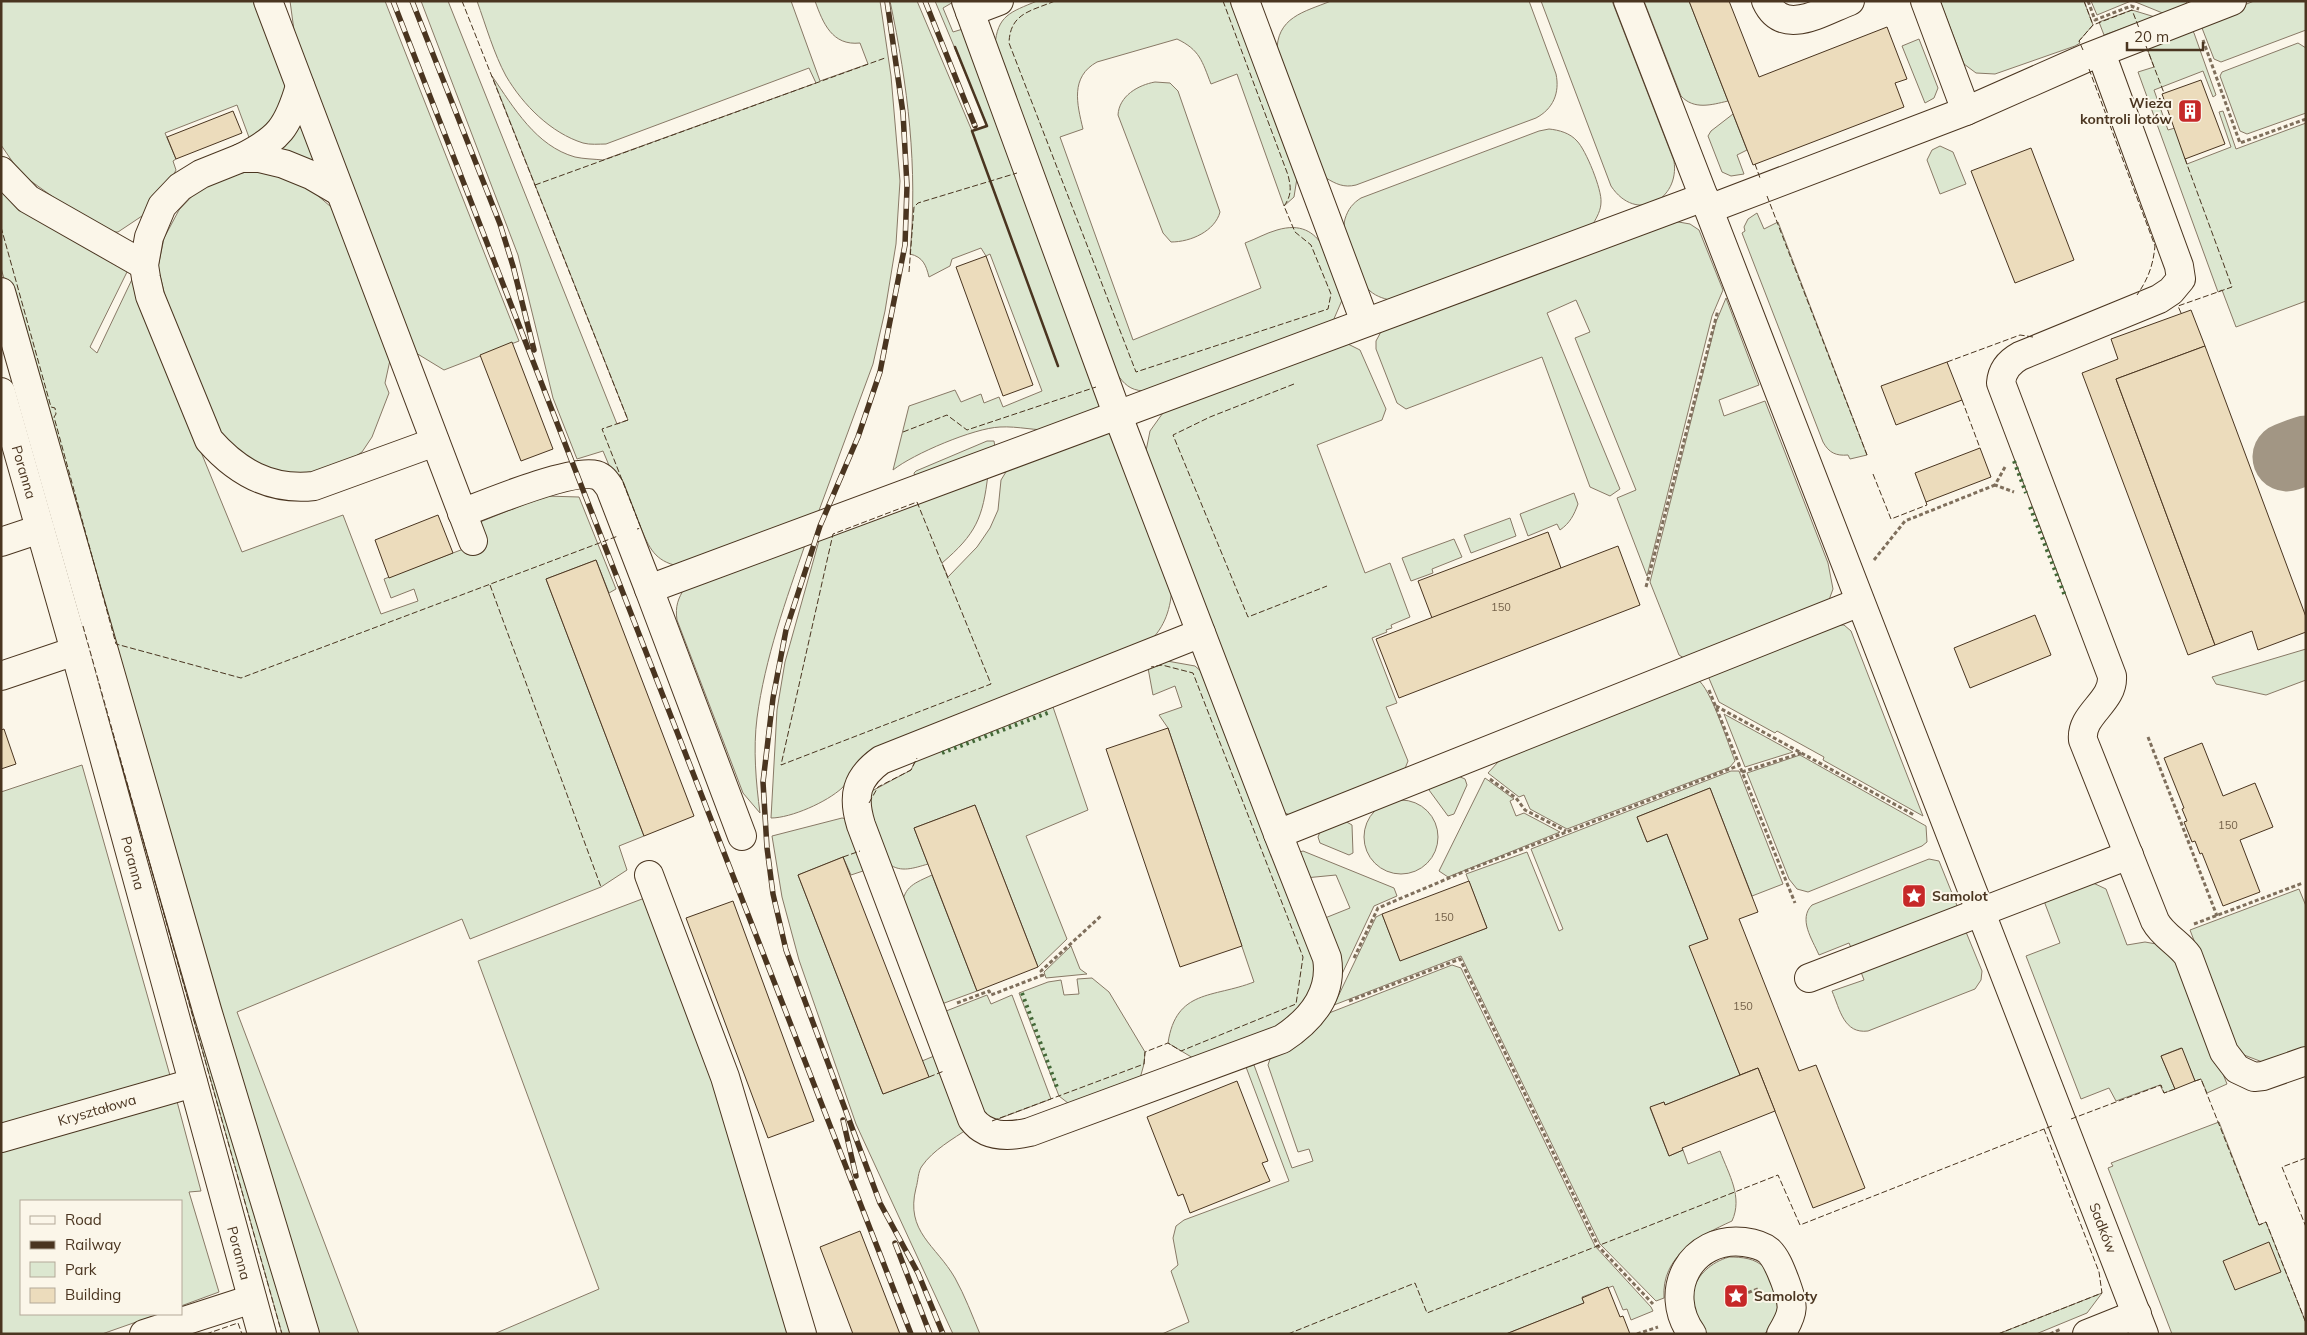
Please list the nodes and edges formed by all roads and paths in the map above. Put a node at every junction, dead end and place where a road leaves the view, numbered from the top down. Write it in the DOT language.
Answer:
graph roads {
  1 [pos="268,1"];
  2 [pos="999,1"];
  3 [pos="1245,1"];
  4 [pos="1628,1"];
  5 [pos="1766,1"];
  6 [pos="1850,1"];
  7 [pos="1926,1"];
  8 [pos="2232,1"];
  9 [pos="968,7"];
  10 [pos="2194,16"];
  11 [pos="2100,53"];
  12 [pos="300,86"];
  13 [pos="1966,111"];
  14 [pos="2306,118"];
  15 [pos="241,158"];
  16 [pos="1,171"];
  17 [pos="340,192"];
  18 [pos="1706,203"];
  19 [pos="144,265"];
  20 [pos="1734,273"];
  21 [pos="1,292"];
  22 [pos="1365,322"];
  23 [pos="1,392"];
  24 [pos="1118,416"];
  25 [pos="435,442"];
  26 [pos="1995,485"];
  27 [pos="462,513"];
  28 [pos="40,529"];
  29 [pos="473,541"];
  30 [pos="1,542"];
  31 [pos="1869,566"];
  32 [pos="1646,587"];
  33 [pos="649,589"];
  34 [pos="1860,602"];
  35 [pos="1201,632"];
  36 [pos="75,651"];
  37 [pos="1700,666"];
  38 [pos="1,676"];
  39 [pos="1716,706"];
  40 [pos="2148,737"];
  41 [pos="1801,753"];
  42 [pos="1740,765"];
  43 [pos="1742,772"];
  44 [pos="1487,776"];
  45 [pos="1942,813"];
  46 [pos="1567,832"];
  47 [pos="1278,834"];
  48 [pos="742,836"];
  49 [pos="2129,855"];
  50 [pos="649,875"];
  51 [pos="2303,883"];
  52 [pos="1795,903"];
  53 [pos="1980,912"];
  54 [pos="1102,915"];
  55 [pos="2217,916"];
  56 [pos="2166,935"];
  57 [pos="1354,959"];
  58 [pos="1810,978"];
  59 [pos="1346,1002"];
  60 [pos="932,1012"];
  61 [pos="2306,1062"];
  62 [pos="193,1083"];
  63 [pos="1,1138"];
  64 [pos="252,1299"];
  65 [pos="1793,1302"];
  66 [pos="1657,1312"];
  67 [pos="2140,1324"];
  68 [pos="1658,1327"];
  69 [pos="144,1334"];
  70 [pos="262,1334"];
  71 [pos="305,1334"];
  72 [pos="802,1334"];
  73 [pos="1637,1334"];
  74 [pos="1692,1334"];
  75 [pos="1781,1334"];
  76 [pos="1805,1334"];
  77 [pos="2087,1334"];
  1 -- 12 [label="street"];
  2 -- 9 [label="street"];
  3 -- 22 [label="street"];
  4 -- 18 [label="street, Sadków"];
  5 -- 6 [label="street"];
  7 -- 13 [label="street"];
  8 -- 10 [label="street"];
  9 -- 24 [label="street"];
  10 -- 11 [label="street"];
  10 -- 14 [label="path"];
  11 -- 13 [label="street"];
  11 -- 49 [label="street"];
  12 -- 15 [label="street"];
  12 -- 17 [label="street"];
  13 -- 18 [label="street"];
  15 -- 17 [label="street"];
  15 -- 19 [label="street"];
  16 -- 19 [label="street"];
  17 -- 25 [label="street"];
  18 -- 20 [label="street, Sadków"];
  18 -- 22 [label="street"];
  19 -- 25 [label="street"];
  20 -- 32 [label="path"];
  20 -- 34 [label="street, Sadków"];
  21 -- 71 [label="street"];
  22 -- 24 [label="street"];
  23 -- 28 [label="street, Poranna"];
  24 -- 33 [label="street"];
  24 -- 35 [label="street"];
  25 -- 27 [label="street"];
  26 -- 31 [label="path"];
  27 -- 29 [label="street"];
  27 -- 33 [label="street"];
  28 -- 30 [label="street"];
  28 -- 36 [label="street, Poranna"];
  33 -- 48 [label="street"];
  34 -- 37 [label="street"];
  34 -- 45 [label="street, Sadków"];
  35 -- 47 [label="street"];
  35 -- 60 [label="street"];
  36 -- 38 [label="street"];
  36 -- 62 [label="street, Poranna"];
  37 -- 39 [label="path"];
  37 -- 47 [label="street"];
  39 -- 41 [label="path"];
  39 -- 42 [label="path"];
  40 -- 55 [label="path"];
  41 -- 43 [label="path"];
  41 -- 45 [label="path"];
  42 -- 43 [label="path"];
  42 -- 46 [label="path"];
  43 -- 52 [label="path"];
  44 -- 46 [label="path"];
  45 -- 53 [label="street, Sadków"];
  46 -- 57 [label="path"];
  47 -- 60 [label="street"];
  49 -- 53 [label="street"];
  49 -- 56 [label="street"];
  50 -- 72 [label="street"];
  51 -- 55 [label="path"];
  53 -- 58 [label="street"];
  53 -- 67 [label="street, Sadków"];
  54 -- 60 [label="path"];
  55 -- 56 [label="path"];
  56 -- 61 [label="street"];
  59 -- 66 [label="path"];
  62 -- 63 [label="street, Kryształowa"];
  62 -- 64 [label="street, Poranna"];
  64 -- 69 [label="street"];
  64 -- 70 [label="street, Poranna"];
  65 -- 74 [label="street"];
  65 -- 75 [label="street"];
  65 -- 76 [label="street"];
  67 -- 77 [label="street"];
  68 -- 73 [label="path"];
}
